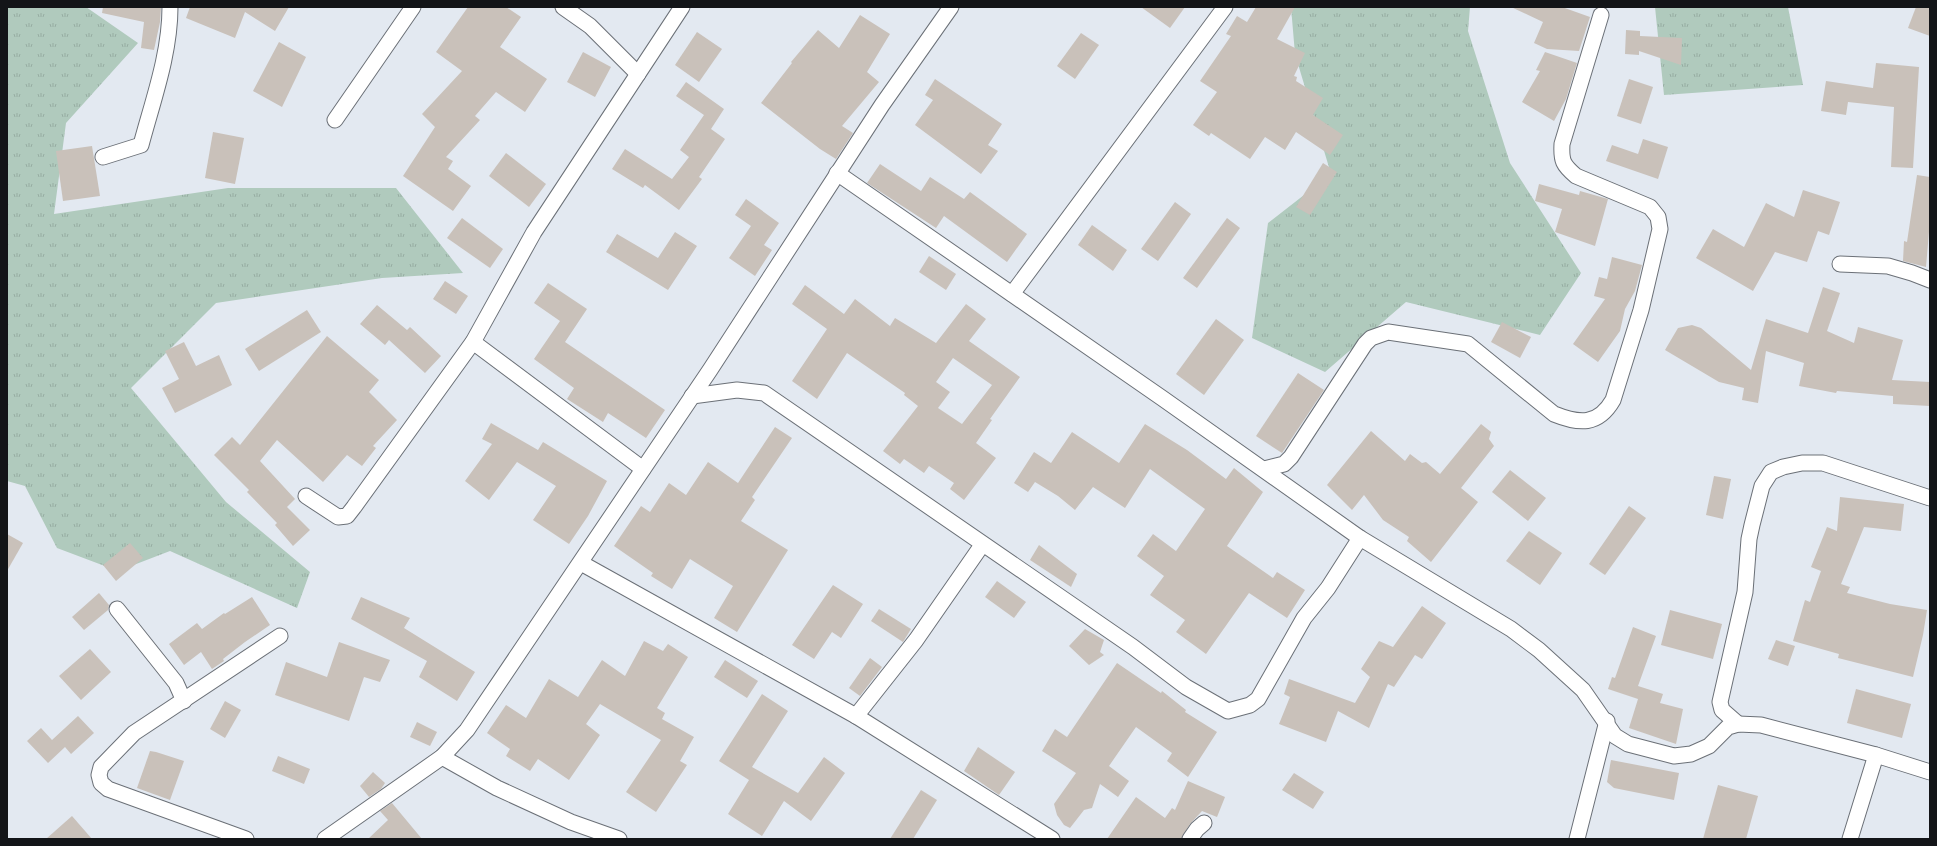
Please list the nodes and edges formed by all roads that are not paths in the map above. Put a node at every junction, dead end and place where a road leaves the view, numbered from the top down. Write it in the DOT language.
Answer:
graph roads {
  1 [pos="170,7"];
  2 [pos="413,7"];
  3 [pos="563,7"];
  4 [pos="682,7"];
  5 [pos="950,7"];
  6 [pos="1225,7"];
  7 [pos="1601,15"];
  8 [pos="638,74"];
  9 [pos="335,120"];
  10 [pos="103,158"];
  11 [pos="837,173"];
  12 [pos="1840,264"];
  13 [pos="1930,280"];
  14 [pos="1012,294"];
  15 [pos="473,342"];
  16 [pos="692,396"];
  17 [pos="643,469"];
  18 [pos="1264,469"];
  19 [pos="306,496"];
  20 [pos="1930,498"];
  21 [pos="1360,538"];
  22 [pos="982,544"];
  23 [pos="581,563"];
  24 [pos="117,609"];
  25 [pos="280,636"];
  26 [pos="184,701"];
  27 [pos="856,716"];
  28 [pos="1607,721"];
  29 [pos="1738,724"];
  30 [pos="1876,755"];
  31 [pos="442,757"];
  32 [pos="1930,772"];
  33 [pos="571,822"];
  34 [pos="1204,823"];
  35 [pos="246,839"];
  36 [pos="325,839"];
  37 [pos="577,839"];
  38 [pos="619,839"];
  39 [pos="1052,839"];
  40 [pos="1190,839"];
  41 [pos="1578,839"];
  42 [pos="1850,839"];
  1 -- 10 [label="street"];
  2 -- 9 [label="street"];
  3 -- 8 [label="street"];
  4 -- 8 [label="street"];
  5 -- 11 [label="street"];
  6 -- 14 [label="street"];
  7 -- 18 [label="street"];
  8 -- 15 [label="street"];
  11 -- 14 [label="street"];
  11 -- 16 [label="street"];
  12 -- 13 [label="street"];
  14 -- 18 [label="street"];
  15 -- 17 [label="street"];
  15 -- 19 [label="street"];
  16 -- 17 [label="street"];
  16 -- 22 [label="street"];
  17 -- 23 [label="street"];
  18 -- 21 [label="street"];
  20 -- 29 [label="street"];
  21 -- 22 [label="street"];
  21 -- 28 [label="street"];
  22 -- 27 [label="street"];
  23 -- 27 [label="street"];
  23 -- 31 [label="street"];
  24 -- 26 [label="street"];
  25 -- 26 [label="street"];
  26 -- 35 [label="street"];
  27 -- 39 [label="street"];
  28 -- 29 [label="street"];
  28 -- 41 [label="street"];
  29 -- 30 [label="street"];
  30 -- 32 [label="street"];
  30 -- 42 [label="street"];
  31 -- 33 [label="street"];
  31 -- 36 [label="street"];
  33 -- 37 [label="street"];
  33 -- 38 [label="street"];
  34 -- 40 [label="street"];
}
